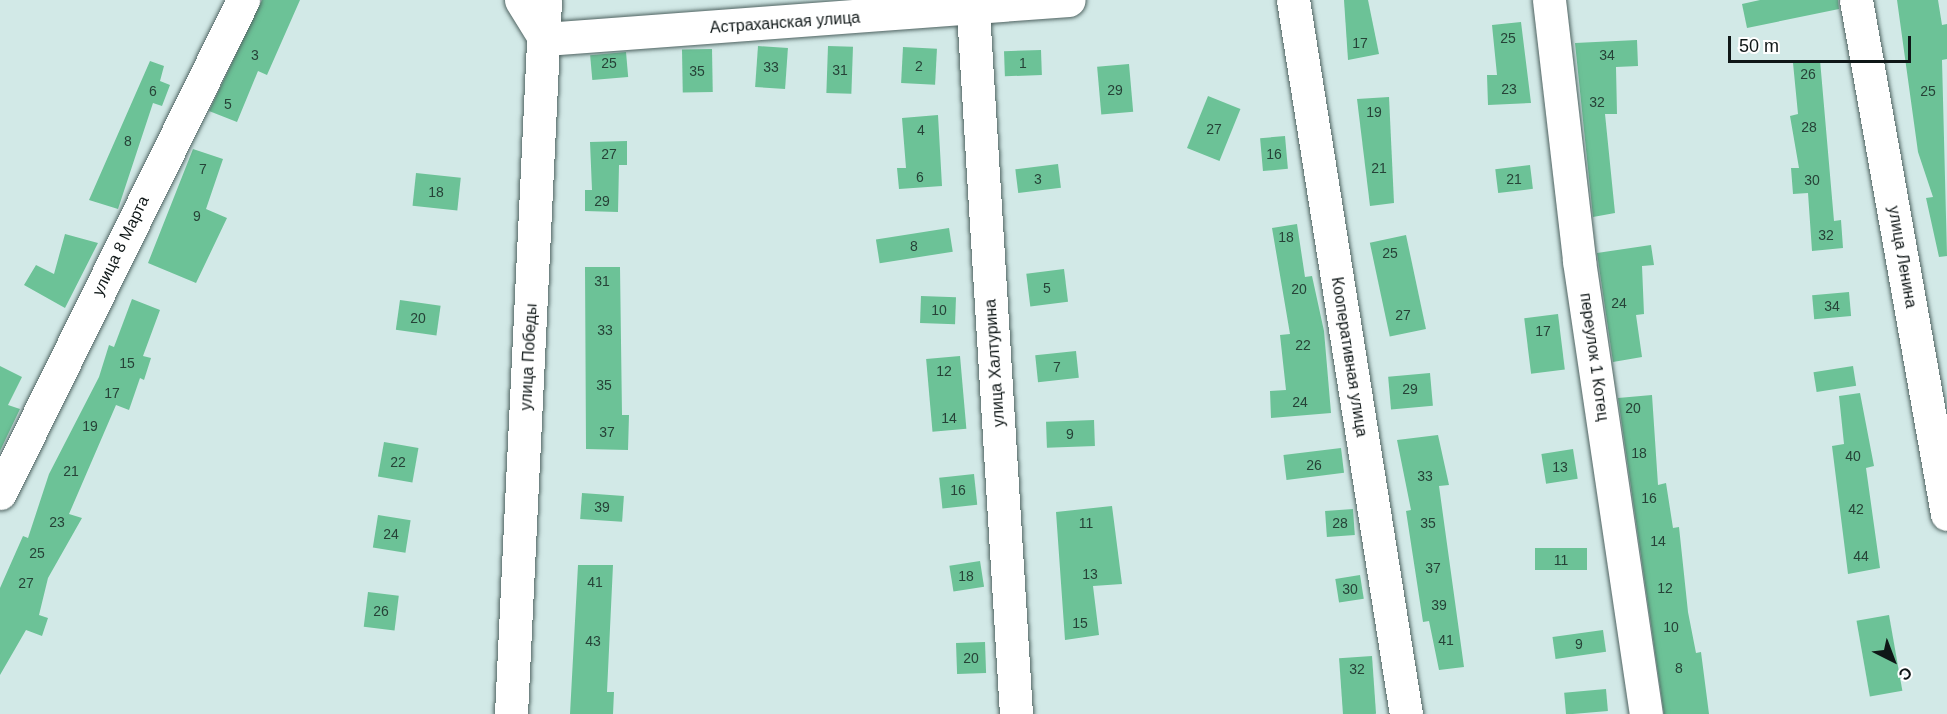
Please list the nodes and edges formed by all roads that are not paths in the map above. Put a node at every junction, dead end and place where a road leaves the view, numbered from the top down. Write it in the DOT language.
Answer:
graph roads {
  1 [pos="243,0"];
  2 [pos="521,0"];
  3 [pos="545,0"];
  4 [pos="1070,0"];
  5 [pos="1293,0"];
  6 [pos="1549,0"];
  7 [pos="1856,0"];
  8 [pos="973,11"];
  9 [pos="545,39"];
  10 [pos="0,493"];
  11 [pos="1947,514"];
  12 [pos="511,714"];
  13 [pos="1016,714"];
  14 [pos="1406,714"];
  15 [pos="1646,714"];
  1 -- 10 [label="street, улица 8 Марта"];
  2 -- 9 [label="street"];
  3 -- 9 [label="street, улица Победы"];
  4 -- 8 [label="street, Астраханская улица"];
  5 -- 14 [label="street, Кооперативная улица"];
  6 -- 15 [label="street, переулок 1 Котец"];
  7 -- 11 [label="street, улица Ленина"];
  8 -- 9 [label="street, Астраханская улица"];
  8 -- 13 [label="street, улица Халтурина"];
  9 -- 12 [label="street, улица Победы"];
}
